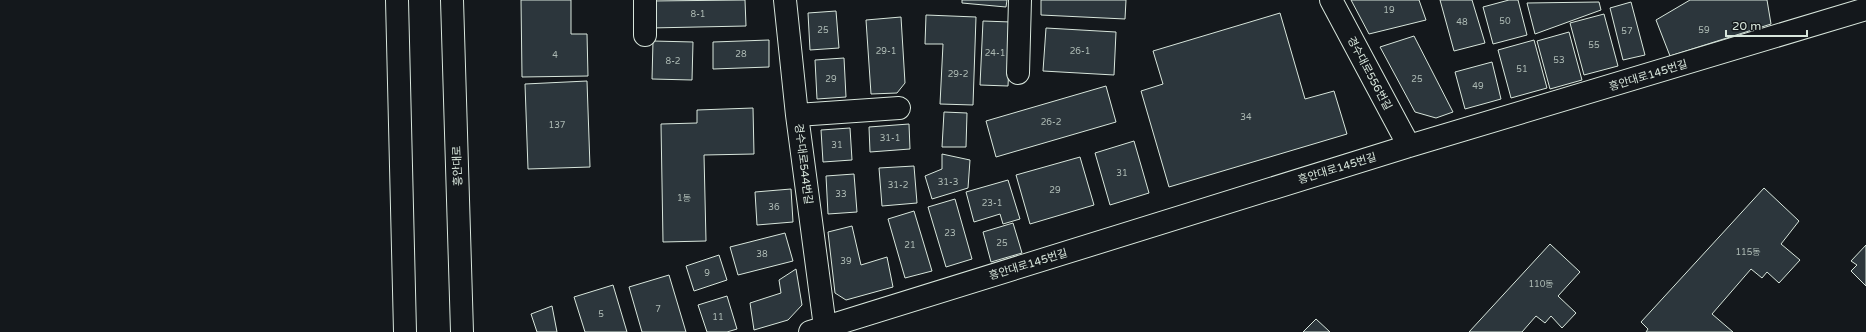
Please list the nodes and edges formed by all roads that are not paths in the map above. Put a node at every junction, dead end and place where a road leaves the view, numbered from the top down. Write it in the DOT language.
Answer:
graph roads {
  1 [pos="397,0"];
  2 [pos="452,0"];
  3 [pos="646,0"];
  4 [pos="785,0"];
  5 [pos="1020,0"];
  6 [pos="1331,0"];
  7 [pos="1866,9"];
  8 [pos="645,35"];
  9 [pos="1018,73"];
  10 [pos="899,108"];
  11 [pos="797,115"];
  12 [pos="1409,146"];
  13 [pos="817,330"];
  14 [pos="404,332"];
  15 [pos="462,332"];
  1 -- 14 [label="street"];
  2 -- 15 [label="street, 흥안대로"];
  3 -- 8 [label="street"];
  4 -- 11 [label="street, 경수대로544번길"];
  5 -- 9 [label="street"];
  6 -- 12 [label="street, 경수대로556번길"];
  7 -- 12 [label="street, 흥안대로145번길"];
  10 -- 11 [label="street"];
  11 -- 13 [label="street, 경수대로544번길"];
  12 -- 13 [label="street, 흥안대로145번길"];
}
